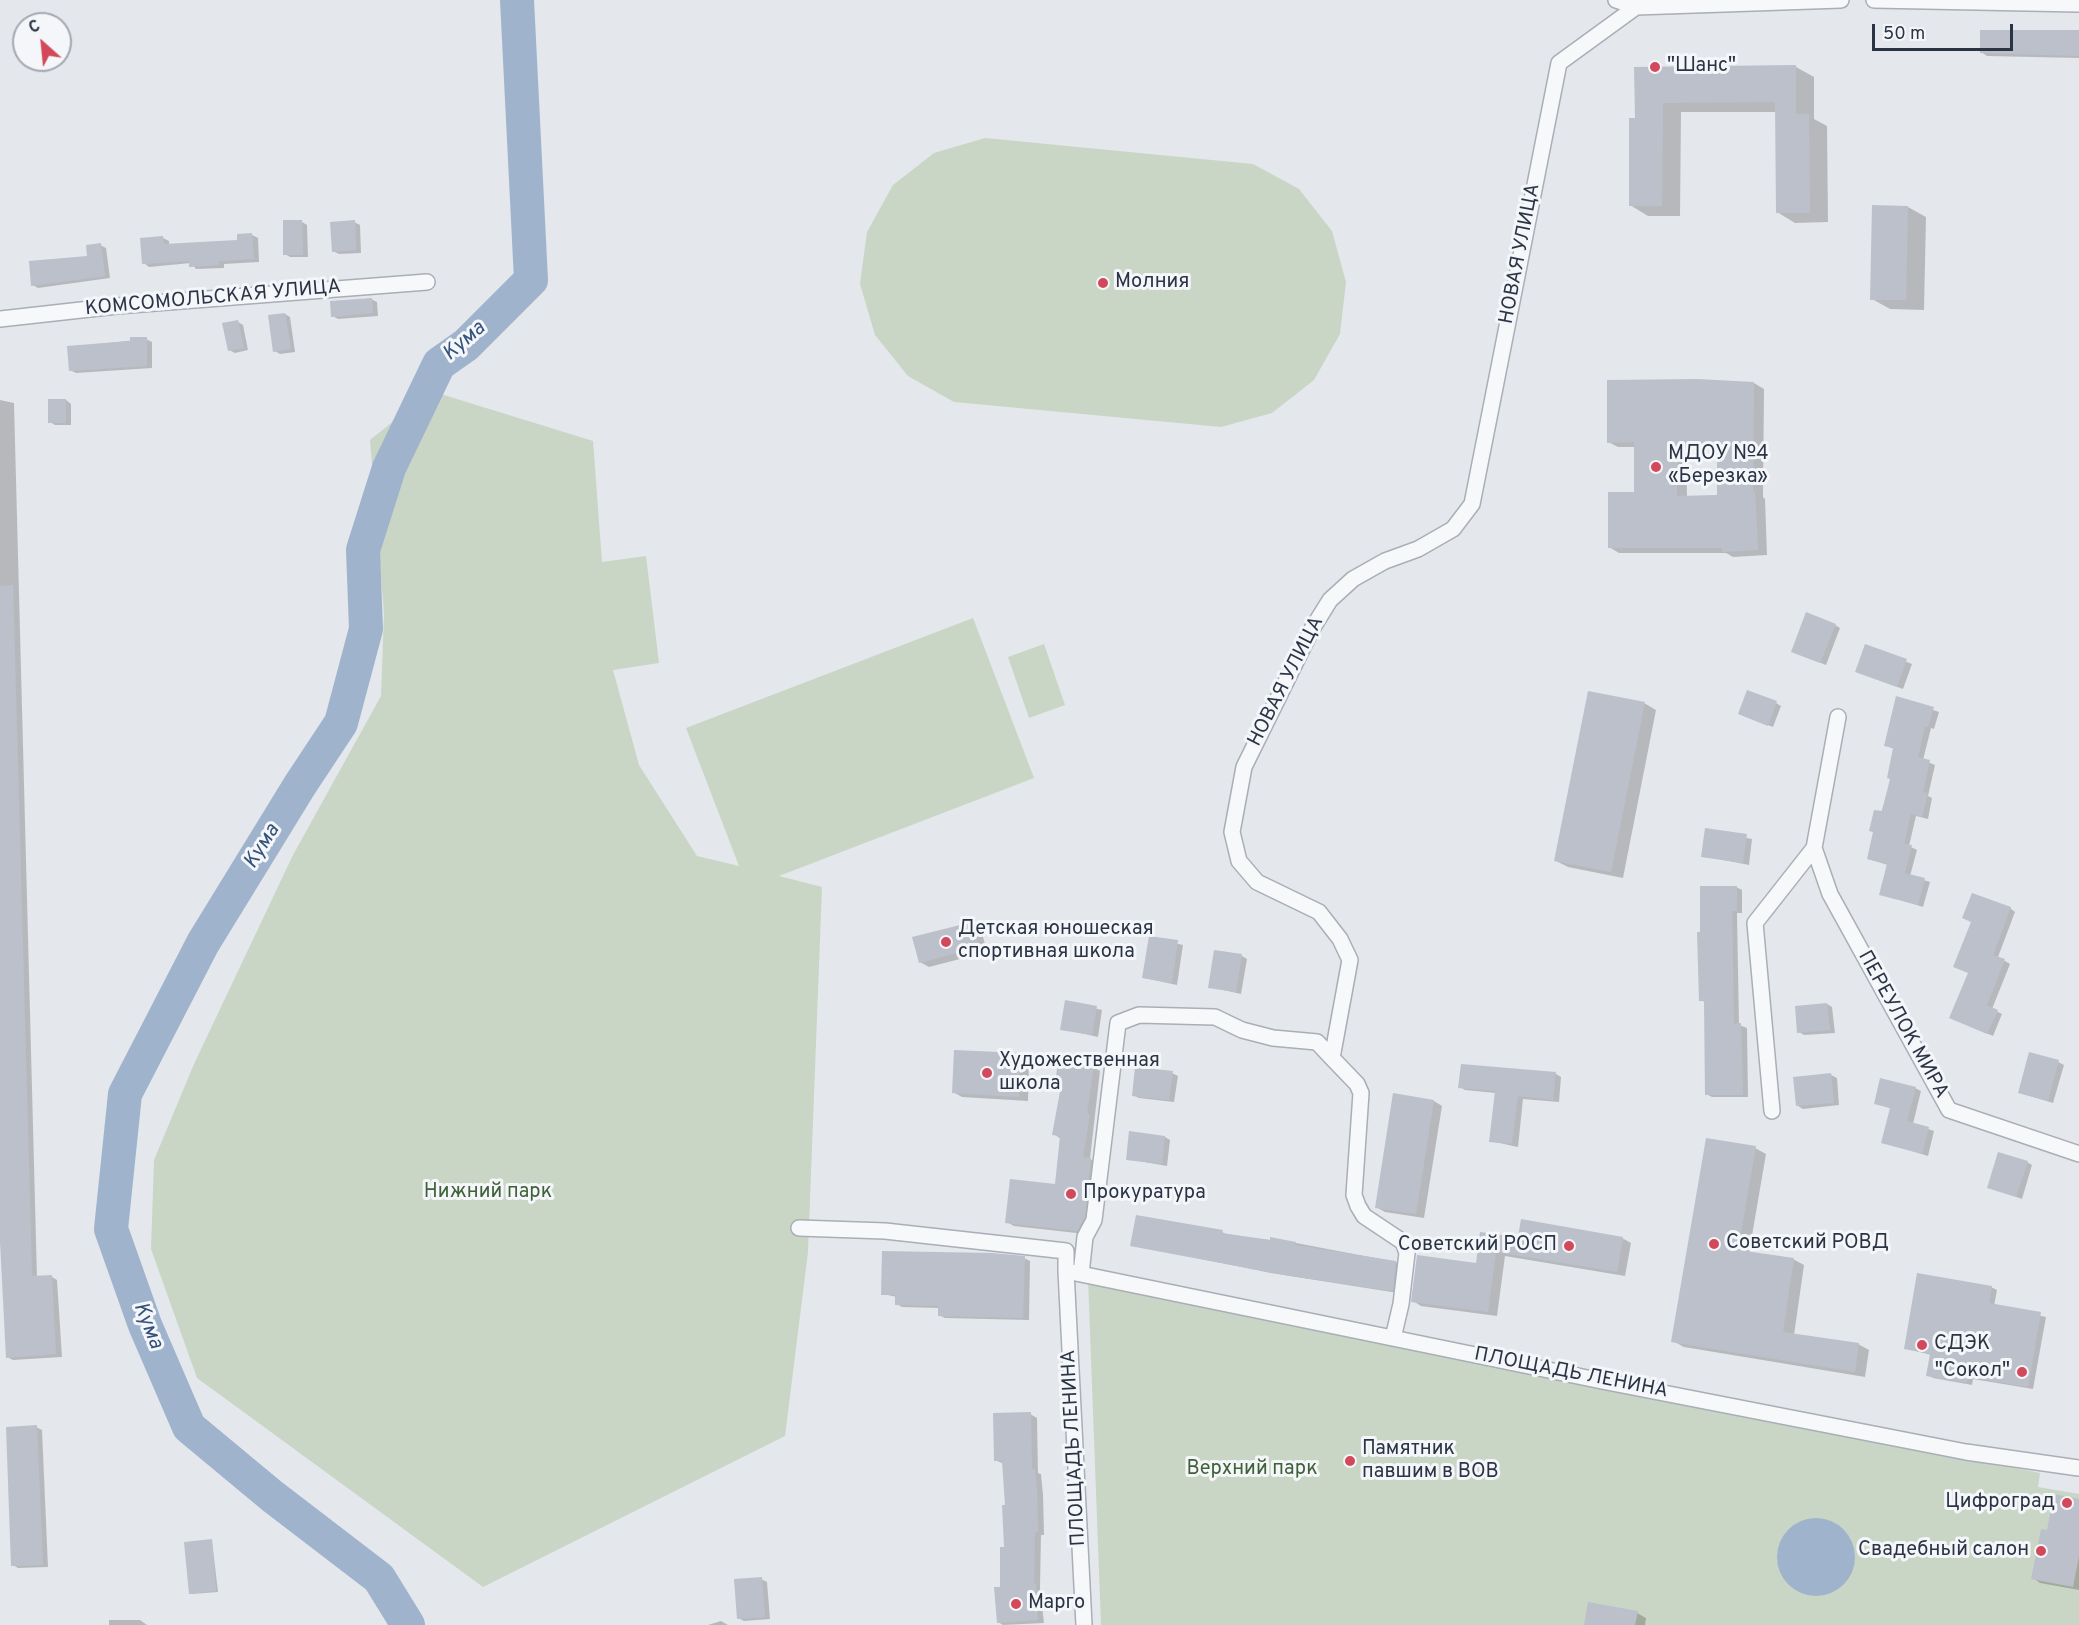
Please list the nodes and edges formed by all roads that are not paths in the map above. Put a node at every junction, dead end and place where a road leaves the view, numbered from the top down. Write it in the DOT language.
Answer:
graph roads {
  1 [pos="1616,0"];
  2 [pos="1841,0"];
  3 [pos="1874,0"];
  4 [pos="2079,4"];
  5 [pos="1636,8"];
  6 [pos="427,282"];
  7 [pos="0,319"];
  8 [pos="1838,717"];
  9 [pos="1814,848"];
  10 [pos="1332,1058"];
  11 [pos="1772,1111"];
  12 [pos="2079,1154"];
  13 [pos="799,1228"];
  14 [pos="1073,1272"];
  15 [pos="1393,1338"];
  16 [pos="2079,1468"];
  17 [pos="1084,1625"];
  1 -- 5 [label="street"];
  2 -- 5 [label="street"];
  3 -- 4 [label="street"];
  5 -- 10 [label="street, НОВАЯ УЛИЦА"];
  6 -- 7 [label="street, КОМСОМОЛЬСКАЯ УЛИЦА"];
  8 -- 9 [label="street, ПЕРЕУЛОК МИРА"];
  9 -- 11 [label="street, ПЕРЕУЛОК МИРА"];
  9 -- 12 [label="street, ПЕРЕУЛОК МИРА"];
  10 -- 14 [label="street"];
  10 -- 15 [label="street"];
  13 -- 14 [label="street, ПЛОЩАДЬ ЛЕНИНА"];
  14 -- 15 [label="street, ПЛОЩАДЬ ЛЕНИНА"];
  14 -- 17 [label="street, ПЛОЩАДЬ ЛЕНИНА"];
  15 -- 16 [label="street, ПЛОЩАДЬ ЛЕНИНА"];
}
